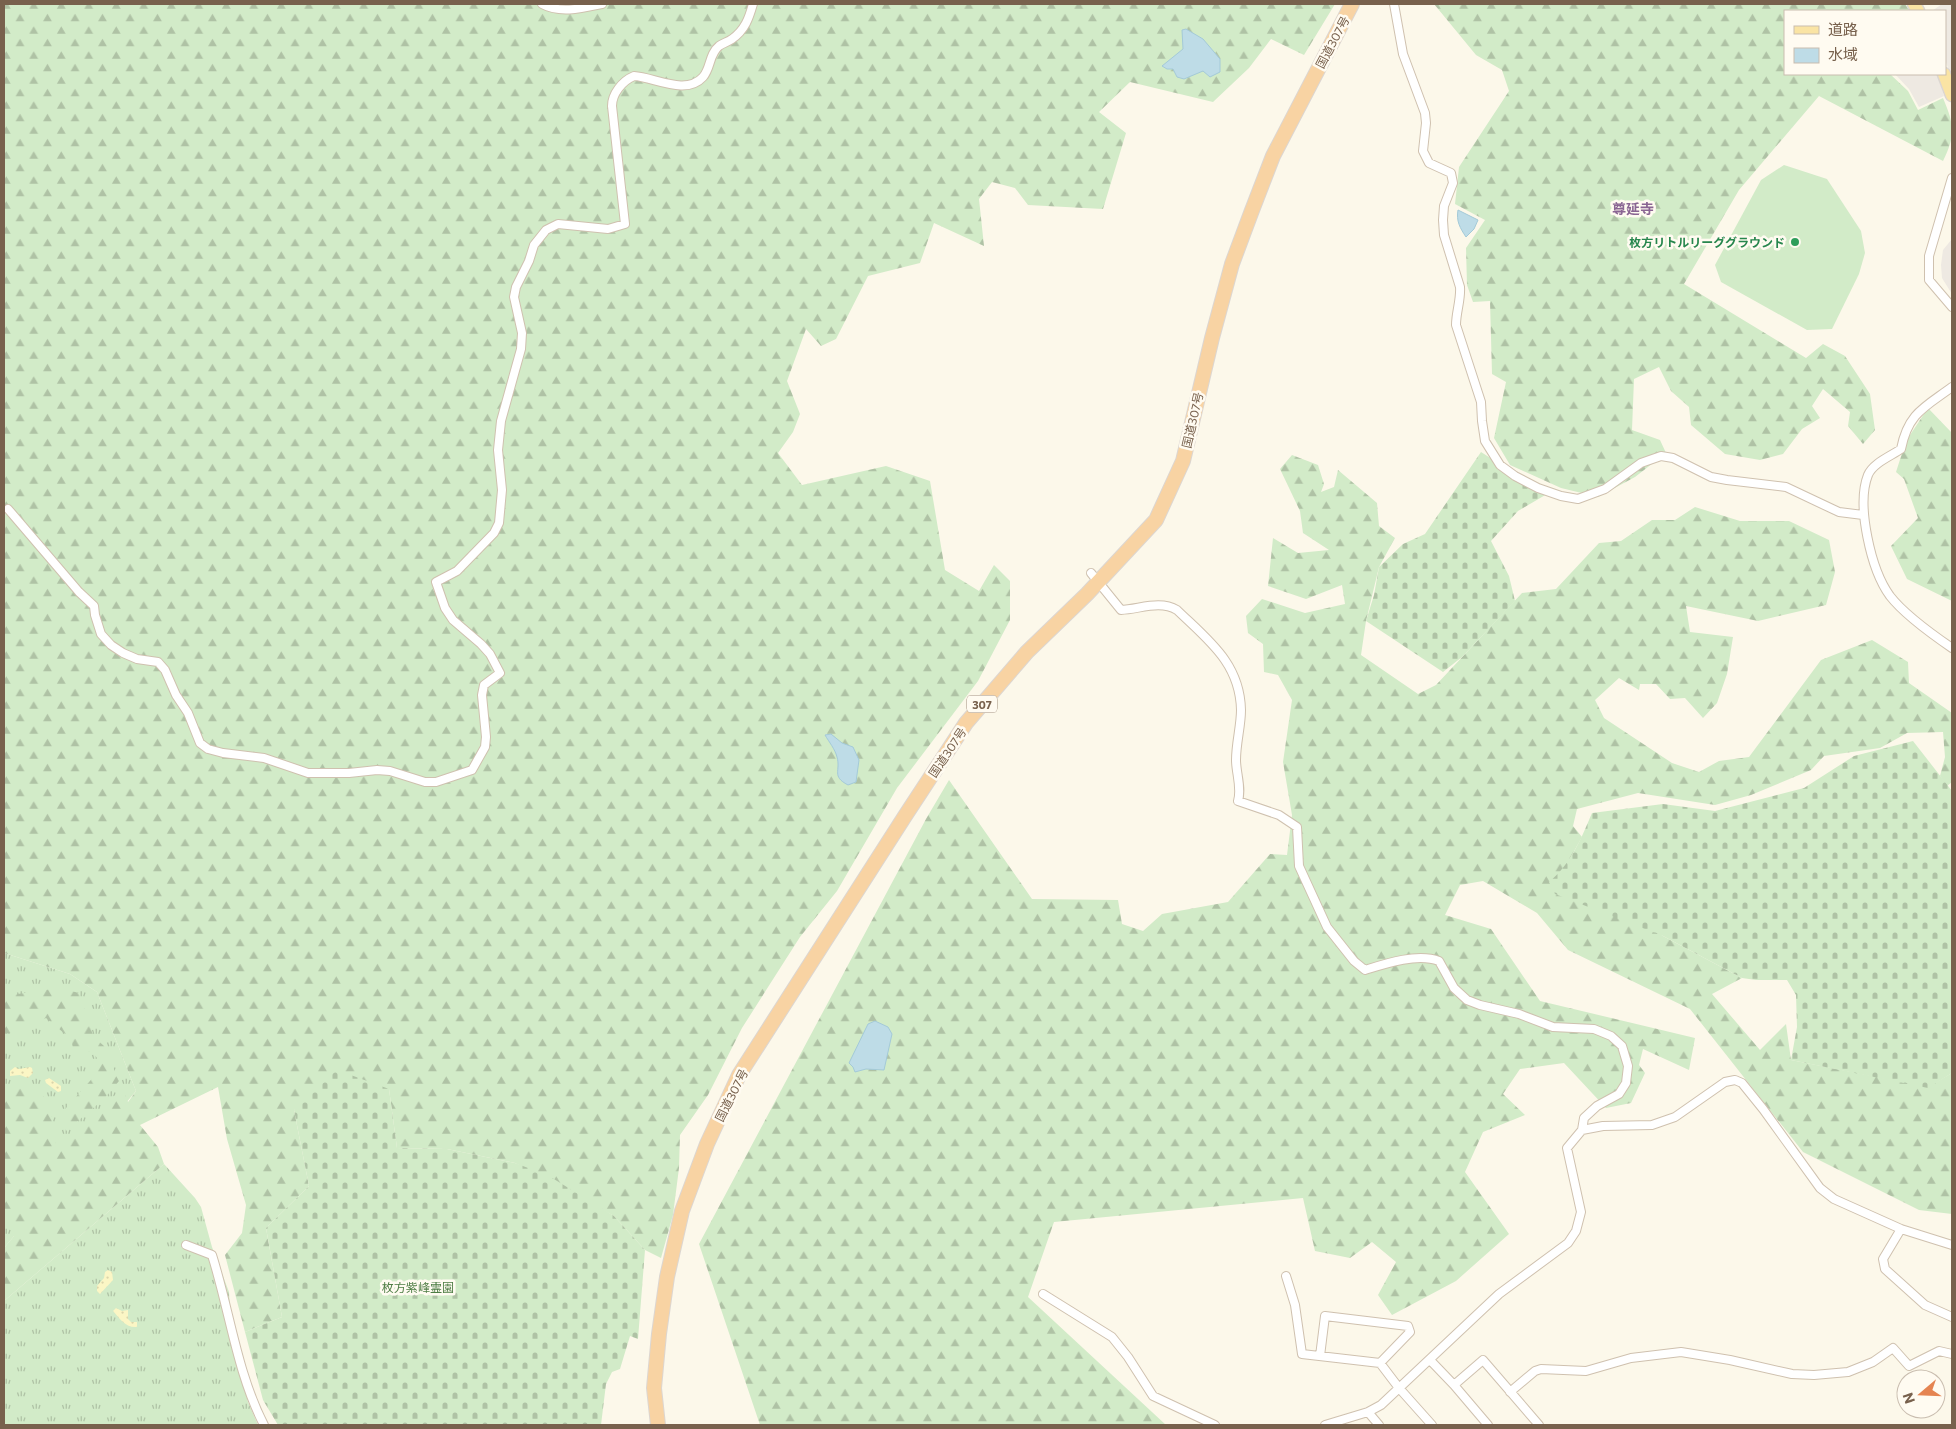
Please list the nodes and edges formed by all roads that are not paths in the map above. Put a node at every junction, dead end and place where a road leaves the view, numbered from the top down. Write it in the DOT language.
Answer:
graph roads {
  1 [pos="542,4"];
  2 [pos="602,4"];
  3 [pos="753,4"];
  4 [pos="1352,4"];
  5 [pos="1394,4"];
  6 [pos="1944,75"];
  7 [pos="1952,95"];
  8 [pos="1952,178"];
  9 [pos="1952,307"];
  10 [pos="1952,387"];
  11 [pos="8,509"];
  12 [pos="1863,515"];
  13 [pos="1094,578"];
  14 [pos="1952,648"];
  15 [pos="1582,1130"];
  16 [pos="1902,1229"];
  17 [pos="186,1245"];
  18 [pos="1952,1245"];
  19 [pos="1286,1276"];
  20 [pos="1043,1294"];
  21 [pos="1952,1317"];
  22 [pos="1952,1354"];
  23 [pos="1320,1356"];
  24 [pos="1430,1360"];
  25 [pos="1380,1363"];
  26 [pos="1454,1385"];
  27 [pos="1399,1388"];
  28 [pos="1510,1392"];
  29 [pos="1368,1412"];
  30 [pos="264,1425"];
  31 [pos="658,1425"];
  32 [pos="1215,1425"];
  33 [pos="1325,1425"];
  34 [pos="1379,1425"];
  35 [pos="1432,1425"];
  36 [pos="1488,1425"];
  37 [pos="1539,1425"];
  1 -- 2 [label="street"];
  3 -- 11 [label="street"];
  4 -- 13 [label="highway, 国道307号 / 307"];
  5 -- 12 [label="street"];
  6 -- 7 [label="main road"];
  8 -- 9 [label="street"];
  10 -- 12 [label="street"];
  12 -- 14 [label="street"];
  13 -- 15 [label="street"];
  13 -- 31 [label="highway, 国道307号 / 307"];
  15 -- 16 [label="street"];
  15 -- 24 [label="street"];
  16 -- 18 [label="street"];
  16 -- 21 [label="street"];
  17 -- 30 [label="street"];
  19 -- 23 [label="street"];
  20 -- 32 [label="street"];
  22 -- 28 [label="street"];
  23 -- 25 [label="street"];
  23 -- 25 [label="street"];
  24 -- 26 [label="street"];
  24 -- 27 [label="street"];
  25 -- 27 [label="street"];
  26 -- 28 [label="street"];
  26 -- 36 [label="street"];
  27 -- 29 [label="street"];
  27 -- 35 [label="street"];
  28 -- 37 [label="street"];
  29 -- 33 [label="street"];
  29 -- 34 [label="street"];
}
